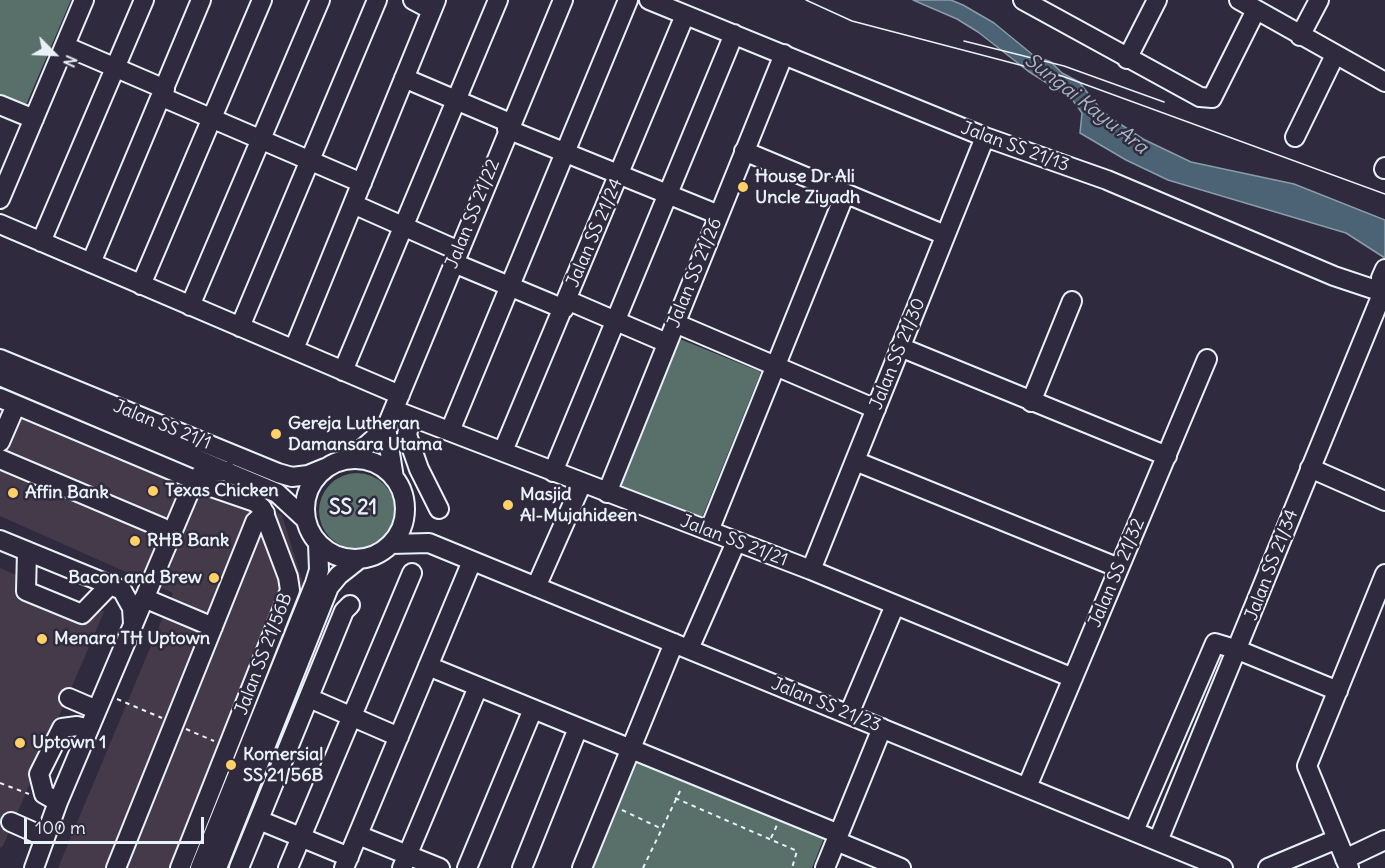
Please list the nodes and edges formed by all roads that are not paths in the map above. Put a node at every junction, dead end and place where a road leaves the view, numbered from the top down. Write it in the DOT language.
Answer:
graph roads {
  1 [pos="84,0"];
  2 [pos="144,0"];
  3 [pos="201,0"];
  4 [pos="262,0"];
  5 [pos="320,0"];
  6 [pos="377,0"];
  7 [pos="413,0"];
  8 [pos="498,0"];
  9 [pos="563,0"];
  10 [pos="628,0"];
  11 [pos="649,0"];
  12 [pos="1023,0"];
  13 [pos="1157,0"];
  14 [pos="1239,0"];
  15 [pos="1319,0"];
  16 [pos="434,5"];
  17 [pos="1048,6"];
  18 [pos="1256,10"];
  19 [pos="686,15"];
  20 [pos="734,34"];
  21 [pos="1300,36"];
  22 [pos="64,46"];
  23 [pos="784,54"];
  24 [pos="1335,55"];
  25 [pos="1127,59"];
  26 [pos="116,68"];
  27 [pos="404,78"];
  28 [pos="1385,82"];
  29 [pos="164,93"];
  30 [pos="456,101"];
  31 [pos="0,105"];
  32 [pos="34,119"];
  33 [pos="213,119"];
  34 [pos="509,126"];
  35 [pos="985,137"];
  36 [pos="1295,137"];
  37 [pos="261,140"];
  38 [pos="744,151"];
  39 [pos="565,152"];
  40 [pos="311,161"];
  41 [pos="5,172"];
  42 [pos="620,174"];
  43 [pos="362,183"];
  44 [pos="668,194"];
  45 [pos="845,194"];
  46 [pos="0,199"];
  47 [pos="353,204"];
  48 [pos="718,215"];
  49 [pos="0,224"];
  50 [pos="403,227"];
  51 [pos="945,235"];
  52 [pos="41,242"];
  53 [pos="456,257"];
  54 [pos="91,263"];
  55 [pos="1383,284"];
  56 [pos="141,285"];
  57 [pos="510,286"];
  58 [pos="1072,301"];
  59 [pos="566,304"];
  60 [pos="190,306"];
  61 [pos="615,321"];
  62 [pos="675,323"];
  63 [pos="240,327"];
  64 [pos="667,343"];
  65 [pos="900,347"];
  66 [pos="294,349"];
  67 [pos="0,359"];
  68 [pos="1207,359"];
  69 [pos="776,366"];
  70 [pos="343,371"];
  71 [pos="0,376"];
  72 [pos="8,402"];
  73 [pos="397,402"];
  74 [pos="1031,402"];
  75 [pos="876,409"];
  76 [pos="411,417"];
  77 [pos="386,428"];
  78 [pos="450,431"];
  79 [pos="0,442"];
  80 [pos="163,445"];
  81 [pos="503,451"];
  82 [pos="1167,456"];
  83 [pos="0,459"];
  84 [pos="352,459"];
  85 [pos="855,461"];
  86 [pos="325,468"];
  87 [pos="1310,468"];
  88 [pos="227,471"];
  89 [pos="553,472"];
  90 [pos="394,478"];
  91 [pos="192,479"];
  92 [pos="582,483"];
  93 [pos="607,493"];
  94 [pos="1385,501"];
  95 [pos="440,509"];
  96 [pos="265,513"];
  97 [pos="405,515"];
  98 [pos="305,519"];
  99 [pos="163,528"];
  100 [pos="709,531"];
  101 [pos="736,542"];
  102 [pos="429,543"];
  103 [pos="318,544"];
  104 [pos="391,544"];
  105 [pos="3,546"];
  106 [pos="27,551"];
  107 [pos="358,560"];
  108 [pos="472,561"];
  109 [pos="1119,568"];
  110 [pos="811,570"];
  111 [pos="412,573"];
  112 [pos="1385,574"];
  113 [pos="536,587"];
  114 [pos="116,588"];
  115 [pos="144,598"];
  116 [pos="350,605"];
  117 [pos="895,605"];
  118 [pos="1377,616"];
  119 [pos="133,624"];
  120 [pos="213,627"];
  121 [pos="681,646"];
  122 [pos="1238,650"];
  123 [pos="428,666"];
  124 [pos="1073,678"];
  125 [pos="478,687"];
  126 [pos="1338,691"];
  127 [pos="69,698"];
  128 [pos="309,698"];
  129 [pos="533,709"];
  130 [pos="97,710"];
  131 [pos="849,714"];
  132 [pos="352,717"];
  133 [pos="578,728"];
  134 [pos="882,728"];
  135 [pos="89,729"];
  136 [pos="399,737"];
  137 [pos="631,749"];
  138 [pos="1027,788"];
  139 [pos="58,802"];
  140 [pos="259,820"];
  141 [pos="10,822"];
  142 [pos="1134,831"];
  143 [pos="358,835"];
  144 [pos="300,836"];
  145 [pos="45,837"];
  146 [pos="838,837"];
  147 [pos="1337,839"];
  148 [pos="1385,840"];
  149 [pos="1158,841"];
  150 [pos="404,861"];
  151 [pos="347,862"];
  152 [pos="1289,864"];
  153 [pos="1347,864"];
  154 [pos="34,868"];
  155 [pos="116,868"];
  156 [pos="180,868"];
  157 [pos="200,868"];
  158 [pos="217,868"];
  159 [pos="239,868"];
  160 [pos="288,868"];
  161 [pos="440,868"];
  162 [pos="468,868"];
  163 [pos="522,868"];
  164 [pos="582,868"];
  165 [pos="825,868"];
  166 [pos="901,868"];
  167 [pos="1223,868"];
  168 [pos="1268,868"];
  1 -- 22 [label="street"];
  2 -- 26 [label="street"];
  3 -- 29 [label="street"];
  4 -- 33 [label="street"];
  5 -- 37 [label="street"];
  6 -- 40 [label="street"];
  7 -- 16 [label="street"];
  8 -- 30 [label="street"];
  9 -- 34 [label="street, Jalan SS 21/22"];
  10 -- 39 [label="street"];
  11 -- 19 [label="street, Jalan SS 21/13"];
  12 -- 17 [label="street"];
  13 -- 25 [label="street"];
  14 -- 18 [label="street"];
  15 -- 21 [label="street"];
  16 -- 27 [label="street"];
  17 -- 25 [label="street"];
  18 -- 21 [label="street"];
  18 -- 25 [label="street"];
  19 -- 20 [label="street, Jalan SS 21/13"];
  19 -- 42 [label="street, Jalan SS 21/24"];
  20 -- 23 [label="street, Jalan SS 21/13"];
  20 -- 44 [label="street"];
  21 -- 24 [label="street"];
  22 -- 26 [label="street"];
  22 -- 32 [label="street"];
  23 -- 35 [label="street, Jalan SS 21/13"];
  23 -- 38 [label="street, Jalan SS 21/26"];
  24 -- 28 [label="street"];
  24 -- 36 [label="street"];
  26 -- 29 [label="street"];
  26 -- 52 [label="street"];
  27 -- 30 [label="street"];
  27 -- 43 [label="street"];
  29 -- 33 [label="street"];
  29 -- 54 [label="street"];
  30 -- 34 [label="street"];
  30 -- 50 [label="street"];
  31 -- 32 [label="street"];
  32 -- 41 [label="street"];
  33 -- 37 [label="street"];
  33 -- 56 [label="street"];
  34 -- 39 [label="street"];
  34 -- 53 [label="street, Jalan SS 21/22"];
  35 -- 51 [label="street, Jalan SS 21/30"];
  35 -- 55 [label="street, Jalan SS 21/13"];
  37 -- 40 [label="street"];
  37 -- 60 [label="street"];
  38 -- 45 [label="street"];
  38 -- 48 [label="street, Jalan SS 21/26"];
  39 -- 42 [label="street"];
  39 -- 57 [label="street"];
  40 -- 43 [label="street"];
  40 -- 63 [label="street"];
  41 -- 46 [label="street"];
  42 -- 44 [label="street"];
  42 -- 59 [label="street, Jalan SS 21/24"];
  43 -- 47 [label="street"];
  44 -- 48 [label="street"];
  44 -- 61 [label="street"];
  45 -- 51 [label="street"];
  45 -- 69 [label="street"];
  47 -- 50 [label="street"];
  47 -- 66 [label="street"];
  48 -- 62 [label="street, Jalan SS 21/26"];
  49 -- 52 [label="street, Jalan SS 21/21"];
  50 -- 53 [label="street"];
  50 -- 70 [label="street"];
  51 -- 65 [label="street, Jalan SS 21/30"];
  52 -- 54 [label="street, Jalan SS 21/21"];
  53 -- 57 [label="street"];
  53 -- 73 [label="street, Jalan SS 21/22"];
  54 -- 56 [label="street, Jalan SS 21/21"];
  55 -- 87 [label="street, Jalan SS 21/34"];
  56 -- 60 [label="street, Jalan SS 21/21"];
  57 -- 59 [label="street"];
  57 -- 78 [label="street"];
  58 -- 74 [label="street"];
  59 -- 61 [label="street"];
  59 -- 81 [label="street, Jalan SS 21/24"];
  60 -- 63 [label="street, Jalan SS 21/21"];
  61 -- 64 [label="street"];
  61 -- 89 [label="street"];
  62 -- 64 [label="street, Jalan SS 21/26"];
  62 -- 69 [label="street"];
  63 -- 66 [label="street, Jalan SS 21/21"];
  64 -- 93 [label="street, Jalan SS 21/26"];
  65 -- 74 [label="street"];
  65 -- 75 [label="street, Jalan SS 21/30"];
  66 -- 70 [label="street, Jalan SS 21/21"];
  67 -- 86 [label="street, Jalan SS 21/1"];
  68 -- 82 [label="street, Jalan SS 21/32"];
  69 -- 75 [label="street"];
  69 -- 100 [label="street"];
  70 -- 73 [label="street, Jalan SS 21/21"];
  71 -- 80 [label="street, Jalan SS 21/1"];
  72 -- 79 [label="street"];
  72 -- 91 [label="street"];
  73 -- 76 [label="street, Jalan SS 21/21"];
  73 -- 77 [label="street, Jalan SS 21/22"];
  74 -- 82 [label="street"];
  75 -- 85 [label="street, Jalan SS 21/30"];
  76 -- 78 [label="street, Jalan SS 21/21"];
  76 -- 95 [label="street"];
  77 -- 84 [label="street, Jalan SS 21/22"];
  77 -- 90 [label="street"];
  78 -- 81 [label="street, Jalan SS 21/21"];
  80 -- 88 [label="street, Jalan SS 21/1"];
  80 -- 91 [label="street"];
  81 -- 89 [label="street, Jalan SS 21/21"];
  82 -- 109 [label="street, Jalan SS 21/32"];
  83 -- 99 [label="street"];
  84 -- 86 [label="street"];
  84 -- 90 [label="street"];
  85 -- 109 [label="street"];
  85 -- 110 [label="street, Jalan SS 21/30"];
  86 -- 98 [label="street"];
  87 -- 94 [label="street"];
  87 -- 122 [label="street, Jalan SS 21/34"];
  88 -- 91 [label="street"];
  88 -- 98 [label="street, Jalan SS 21/1"];
  89 -- 92 [label="street, Jalan SS 21/21"];
  90 -- 97 [label="street"];
  91 -- 96 [label="street"];
  91 -- 114 [label="street"];
  91 -- 115 [label="street"];
  92 -- 93 [label="street, Jalan SS 21/21"];
  92 -- 113 [label="street"];
  93 -- 100 [label="street, Jalan SS 21/21"];
  96 -- 120 [label="street"];
  96 -- 156 [label="street, Jalan SS 21/56B"];
  97 -- 102 [label="street, Jalan SS 21/23"];
  97 -- 104 [label="street"];
  98 -- 103 [label="street"];
  100 -- 101 [label="street, Jalan SS 21/21"];
  101 -- 110 [label="street, Jalan SS 21/21"];
  101 -- 121 [label="street"];
  102 -- 104 [label="street, Jalan SS 21/23"];
  102 -- 108 [label="street, Jalan SS 21/23"];
  103 -- 107 [label="street"];
  103 -- 157 [label="street"];
  104 -- 107 [label="street"];
  105 -- 106 [label="street"];
  106 -- 114 [label="street"];
  106 -- 114 [label="street"];
  107 -- 158 [label="street"];
  108 -- 113 [label="street, Jalan SS 21/23"];
  108 -- 123 [label="street"];
  109 -- 124 [label="street, Jalan SS 21/32"];
  110 -- 117 [label="street, Jalan SS 21/21"];
  111 -- 132 [label="street"];
  112 -- 118 [label="street"];
  113 -- 121 [label="street, Jalan SS 21/23"];
  114 -- 119 [label="street"];
  115 -- 119 [label="street"];
  115 -- 120 [label="street"];
  116 -- 128 [label="street"];
  117 -- 124 [label="street, Jalan SS 21/21"];
  117 -- 131 [label="street"];
  118 -- 126 [label="street"];
  119 -- 130 [label="street"];
  120 -- 155 [label="street"];
  121 -- 131 [label="street, Jalan SS 21/23"];
  121 -- 137 [label="street"];
  122 -- 126 [label="street"];
  122 -- 142 [label="street"];
  122 -- 149 [label="street, Jalan SS 21/34"];
  123 -- 125 [label="street"];
  123 -- 136 [label="street"];
  124 -- 138 [label="street, Jalan SS 21/32"];
  125 -- 129 [label="street"];
  125 -- 150 [label="street"];
  126 -- 147 [label="street"];
  127 -- 130 [label="street"];
  128 -- 132 [label="street"];
  128 -- 140 [label="street"];
  129 -- 133 [label="street"];
  129 -- 162 [label="street"];
  130 -- 135 [label="street"];
  131 -- 134 [label="street, Jalan SS 21/23"];
  132 -- 136 [label="street"];
  132 -- 144 [label="street"];
  133 -- 137 [label="street"];
  133 -- 163 [label="street"];
  134 -- 138 [label="street, Jalan SS 21/23"];
  134 -- 146 [label="street"];
  135 -- 139 [label="street"];
  135 -- 139 [label="street"];
  136 -- 143 [label="street"];
  137 -- 146 [label="street"];
  137 -- 164 [label="street"];
  138 -- 142 [label="street, Jalan SS 21/23"];
  139 -- 145 [label="street"];
  140 -- 144 [label="street"];
  140 -- 159 [label="street"];
  141 -- 145 [label="street"];
  142 -- 149 [label="street, Jalan SS 21/23"];
  143 -- 150 [label="street"];
  143 -- 151 [label="street"];
  144 -- 151 [label="street"];
  144 -- 160 [label="street"];
  145 -- 154 [label="street"];
  146 -- 165 [label="street"];
  146 -- 166 [label="street"];
  147 -- 152 [label="street"];
  147 -- 153 [label="street"];
  148 -- 153 [label="street"];
  149 -- 167 [label="street, Jalan SS 21/23"];
  150 -- 161 [label="street"];
  152 -- 168 [label="street"];
}
